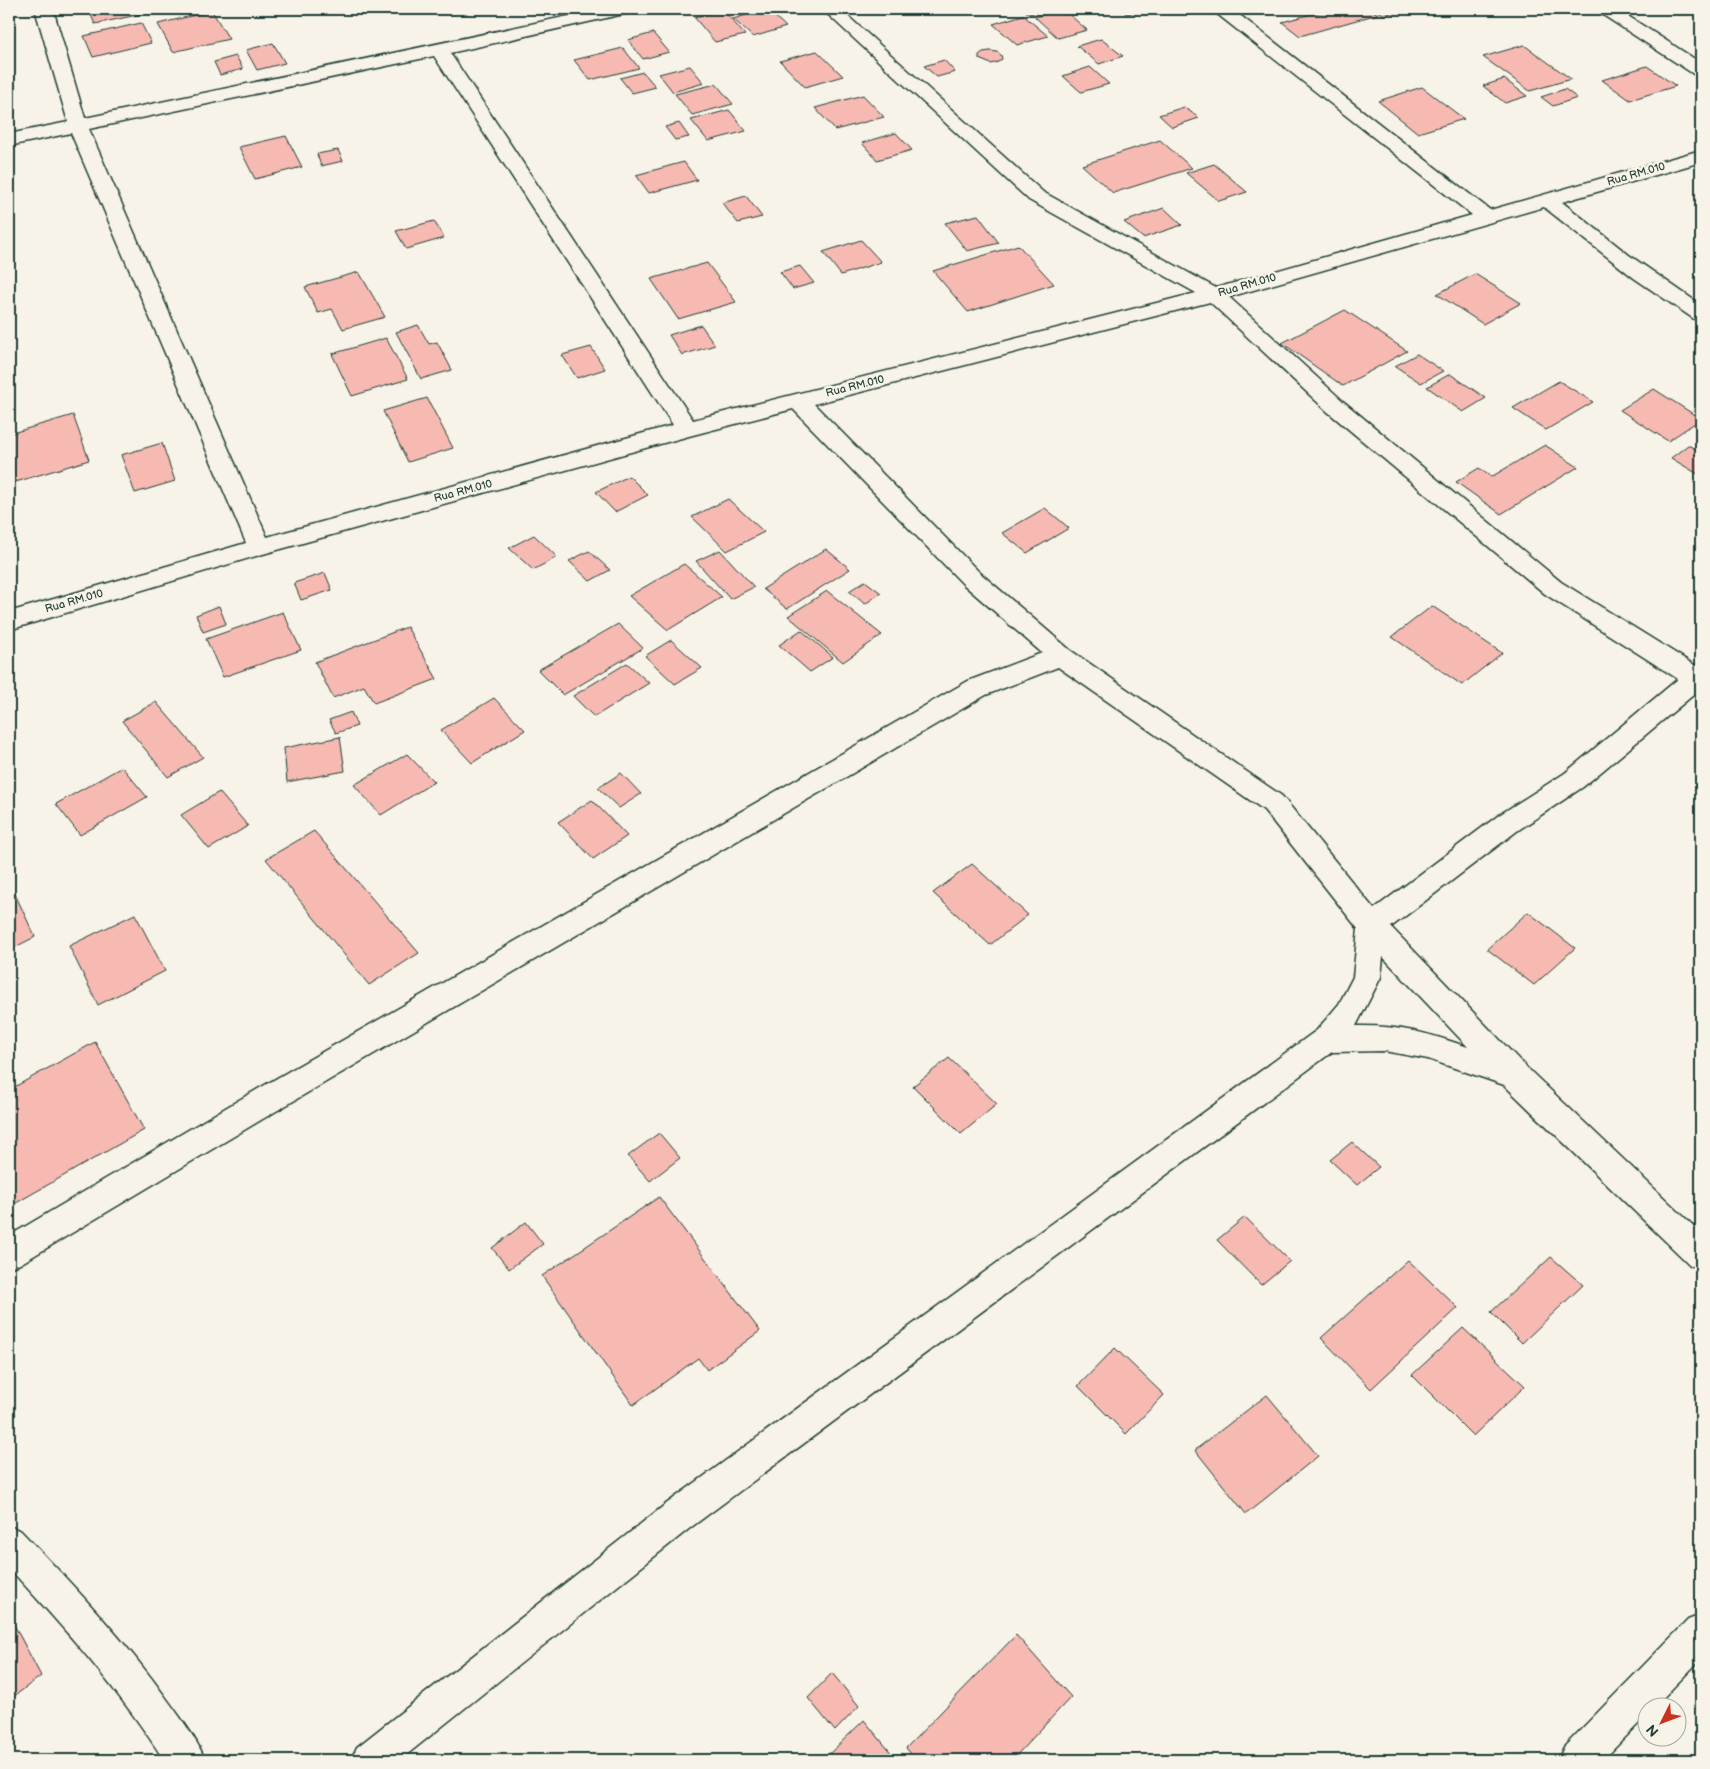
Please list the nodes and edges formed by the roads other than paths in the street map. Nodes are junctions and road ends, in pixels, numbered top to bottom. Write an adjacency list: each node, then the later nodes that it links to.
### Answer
1 (44, 9): 8 (street)
2 (624, 9): 6 (street)
3 (830, 9): 13 (street)
4 (1222, 9): 12 (street)
5 (1606, 9): 7 (street)
6 (439, 50): 8 (street); 16 (street)
7 (1701, 71)
8 (78, 126): 9 (street); 17 (street)
9 (9, 140)
10 (1701, 156): 11 (street, Rua RM.010)
11 (1548, 200): 12 (street, Rua RM.010); 14 (street)
12 (1487, 217): 13 (street, Rua RM.010)
13 (1214, 294): 15 (street, Rua RM.010); 20 (street)
14 (1701, 314)
15 (798, 401): 16 (street, Rua RM.010); 19 (street)
16 (687, 429): 17 (street, Rua RM.010)
17 (260, 547): 18 (street, Rua RM.010)
18 (9, 620)
19 (1061, 656): 21 (street); 24 (street)
20 (1699, 678): 21 (street)
21 (1372, 926): 22 (street); 23 (street)
22 (1327, 1039): 23 (street); 29 (street)
23 (1514, 1075): 25 (street)
24 (9, 1253)
25 (1701, 1254)
26 (9, 1542): 28 (street)
27 (1701, 1632): 30 (street)
28 (186, 1760)
29 (370, 1760)
30 (1577, 1760)

